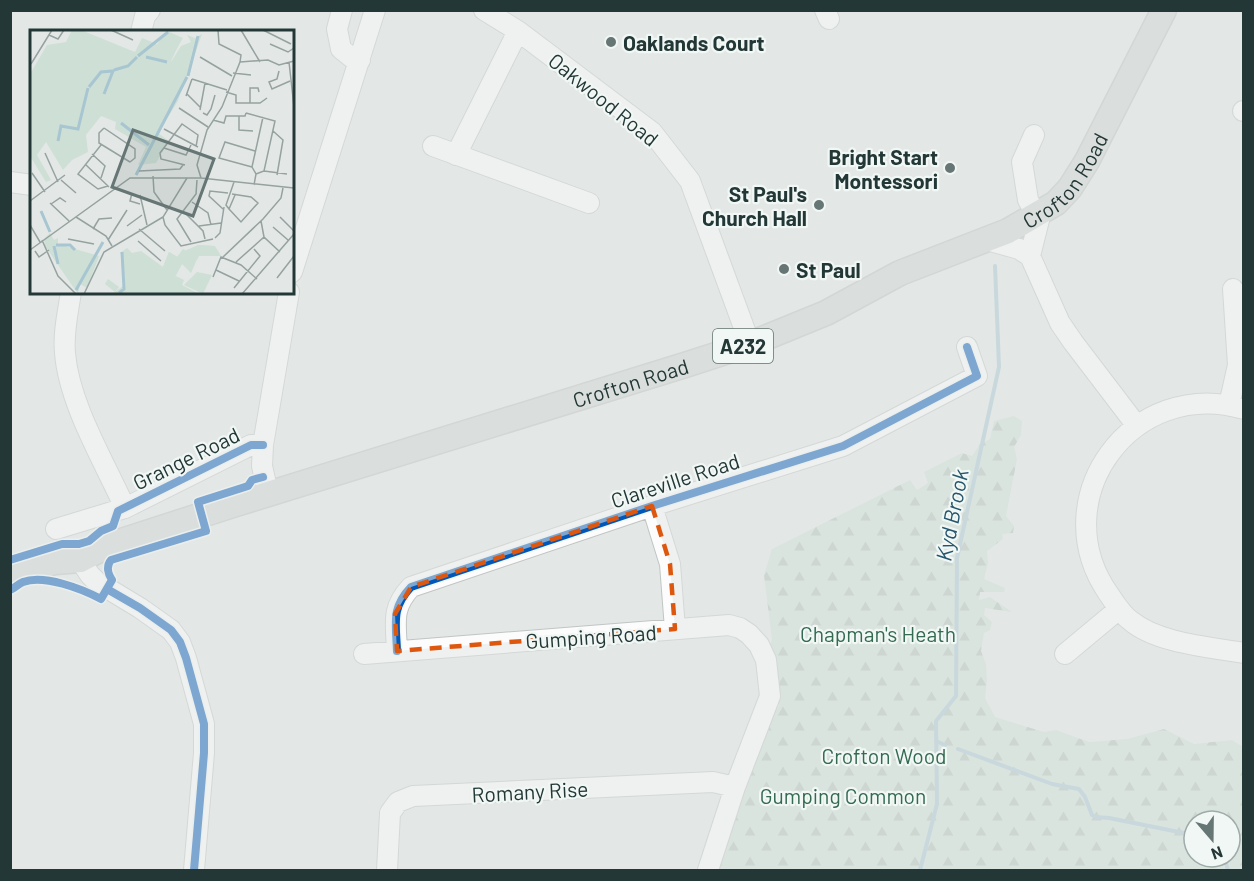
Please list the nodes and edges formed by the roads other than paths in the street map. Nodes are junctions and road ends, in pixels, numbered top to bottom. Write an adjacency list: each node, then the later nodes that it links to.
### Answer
1 (342, 10): 6 (street)
2 (375, 10): 6 (street)
3 (484, 10): 5 (street, Oakwood Road)
4 (1164, 10): 13 (main road, Crofton Road / A232)
5 (518, 31): 9 (street); 20 (street, Oakwood Road)
6 (360, 60): 16 (street)
7 (1034, 135): 13 (street)
8 (433, 146): 9 (street)
9 (456, 155): 12 (street)
10 (10, 182): 11 (street)
11 (30, 185)
12 (590, 203)
13 (1037, 215): 14 (main road, Crofton Road / A232); 15 (street)
14 (987, 240): 15 (street); 20 (main road, Crofton Road / A232)
15 (1030, 256): 23 (street)
16 (294, 266)
17 (1233, 290): 22 (street)
18 (71, 294): 27 (street, Grange Road)
19 (289, 294): 24 (street)
20 (750, 344): 25 (main road, Crofton Road / A232)
21 (967, 347): 26 (street, Clareville Road)
22 (1236, 407): 23 (street)
23 (1137, 426): 31 (street)
24 (263, 445): 25 (street); 27 (street, Grange Road)
25 (268, 493): 29 (main road, Crofton Road / A232)
26 (652, 506): 32 (street); 33 (street, Clareville Road)
27 (125, 508): 28 (street)
28 (56, 529)
29 (80, 560): 30 (main road, Crofton Road / A232); 38 (street)
30 (10, 572)
31 (1119, 609): 34 (street); 36 (street)
32 (675, 630): 33 (street, Gumping Road); 37 (street, Gumping Road)
33 (397, 651): 35 (street, Gumping Road)
34 (1244, 653)
35 (364, 654)
36 (1065, 654)
37 (735, 786): 39 (street, Romany Rise); 40 (street)
38 (194, 870)
39 (387, 870)
40 (708, 870)

